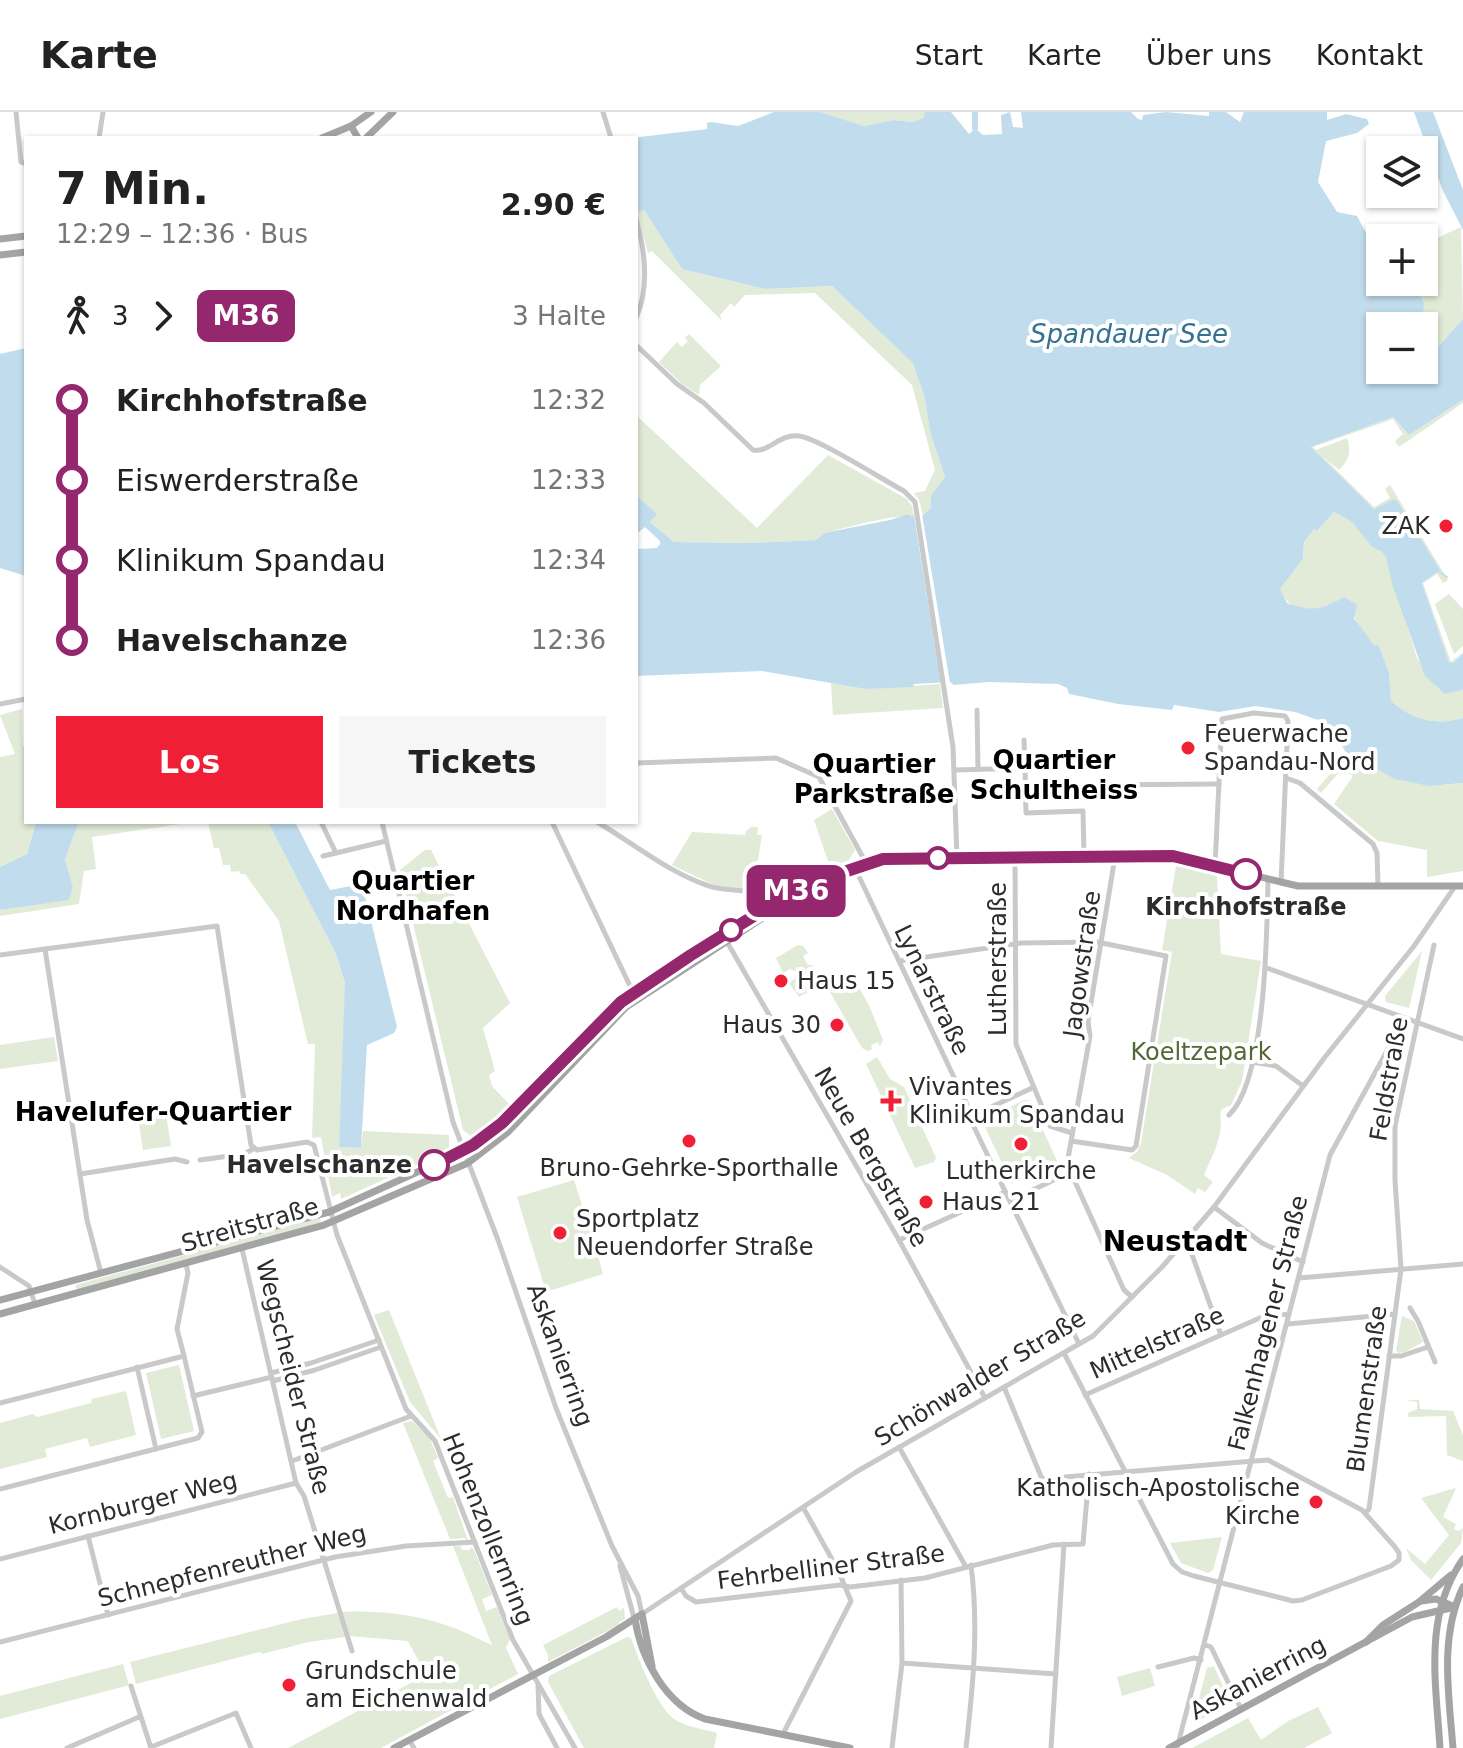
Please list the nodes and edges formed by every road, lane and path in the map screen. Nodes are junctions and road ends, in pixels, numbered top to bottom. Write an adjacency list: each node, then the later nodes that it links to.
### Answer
1 (16, 112): 12 (street)
2 (103, 112): 7 (street)
3 (371, 112): 6 (main road)
4 (393, 112): 10 (main road)
5 (603, 112): 11 (street)
6 (351, 126): 8 (main road); 9 (main road)
7 (99, 136)
8 (327, 136)
9 (357, 136)
10 (368, 136)
11 (610, 136)
12 (24, 164)
13 (638, 228): 18 (street)
14 (24, 236): 15 (main road)
15 (1, 239): 17 (main road)
16 (24, 252): 17 (main road)
17 (1, 255)
18 (638, 312)
19 (638, 347): 28 (street)
20 (24, 699): 21 (street)
21 (0, 704)
22 (977, 710): 27 (street)
23 (1024, 740): 26 (street)
24 (638, 763): 44 (street)
25 (1286, 767): 29 (street); 29 (street); 30 (street)
26 (1025, 768): 27 (street); 40 (street)
27 (978, 769): 28 (street)
28 (955, 770): 42 (street)
29 (1219, 770): 31 (street)
30 (1286, 778): 48 (street); 50 (street)
31 (1219, 784): 32 (street); 45 (street)
32 (1093, 785)
33 (322, 824): 38 (street)
34 (382, 824): 37 (street)
35 (553, 824): 60 (street)
36 (600, 824): 51 (street)
37 (386, 841): 38 (street); 73 (street)
38 (336, 853): 39 (street)
39 (323, 856)
40 (1084, 856): 41 (main road); 43 (main road)
41 (1115, 856): 45 (main road); 54 (street, Jagowstraße)
42 (957, 857): 43 (main road); 44 (main road)
43 (1015, 857): 53 (street, Lutherstraße)
44 (866, 863): 46 (main road)
45 (1215, 866): 47 (main road)
46 (855, 867): 51 (main road); 58 (street, Lynarstraße)
47 (1268, 880): 48 (main road); 59 (street)
48 (1281, 884): 50 (main road)
49 (1461, 884): 50 (main road); 61 (street, Schönwalder Straße)
50 (1378, 885)
51 (782, 903): 52 (main road)
52 (725, 938): 60 (main road); 84 (street, Neue Bergstraße)
53 (1015, 943): 54 (street); 58 (street); 67 (street, Lutherstraße)
54 (1102, 943): 70 (street, Jagowstraße); 71 (street)
55 (1434, 945): 63 (street, Feldstraße)
56 (45, 949): 57 (street); 72 (street); 78 (street)
57 (0, 955)
58 (899, 961): 69 (street, Lynarstraße)
59 (1267, 968): 61 (street); 65 (street)
60 (638, 994): 73 (main road, Streitstraße); 76 (main road, Streitstraße)
61 (1367, 1004): 62 (street); 66 (street, Schönwalder Straße)
62 (1405, 1018): 63 (street); 87 (street, Falkenhagener Straße)
63 (1417, 1022): 64 (street); 91 (street, Feldstraße)
64 (1463, 1039)
65 (1252, 1062): 66 (street); 68 (street)
66 (1303, 1086): 81 (street, Schönwalder Straße)
67 (1032, 1088): 69 (street); 70 (street, Lutherstraße)
68 (1229, 1115)
69 (972, 1116): 79 (street, Lynarstraße)
70 (1072, 1133): 71 (street, Jagowstraße)
71 (1071, 1141): 77 (street, Jagowstraße)
72 (253, 1149): 74 (street); 82 (street, Hohenzollernring)
73 (464, 1151): 76 (street); 82 (main road, Streitstraße)
74 (200, 1160)
75 (187, 1162): 78 (street)
76 (468, 1163): 83 (main road, Streitstraße); 148 (street, Askanierring)
77 (1071, 1172): 80 (street); 95 (street)
78 (80, 1174): 92 (street)
79 (1005, 1192): 80 (street, Lynarstraße); 84 (street)
80 (1011, 1200): 105 (street, Lynarstraße)
81 (1214, 1207): 85 (street, Schönwalder Straße); 87 (street)
82 (329, 1212): 83 (street, Hohenzollernring); 92 (main road, Streitstraße)
83 (333, 1222): 86 (main road, Streitstraße); 104 (street, Hohenzollernring)
84 (899, 1240): 117 (street, Neue Bergstraße)
85 (1183, 1243): 95 (street, Schönwalder Straße); 103 (street)
86 (242, 1249): 88 (main road, Streitstraße); 113 (street, Wegscheider Straße)
87 (1303, 1262): 93 (street, Falkenhagener Straße)
88 (186, 1264): 97 (main road, Streitstraße); 109 (street)
89 (1463, 1264): 91 (street)
90 (0, 1267): 94 (street)
91 (1401, 1269): 93 (street); 100 (street, Blumenstraße)
92 (101, 1273): 94 (main road, Streitstraße)
93 (1299, 1278): 101 (street, Falkenhagener Straße)
94 (31, 1292): 96 (main road, Streitstraße); 97 (street)
95 (1132, 1297): 105 (street, Schönwalder Straße)
96 (0, 1300)
97 (35, 1304): 99 (main road, Streitstraße)
98 (1410, 1308): 107 (street)
99 (0, 1314)
100 (1395, 1314): 102 (street); 110 (street, Blumenstraße)
101 (1289, 1315): 102 (street, Falkenhagener Straße); 103 (street, Mittelstraße)
102 (1288, 1324): 122 (street, Falkenhagener Straße)
103 (1221, 1335): 115 (street, Mittelstraße)
104 (379, 1340): 106 (street, Hohenzollernring); 113 (street)
105 (1079, 1344): 108 (street, Schönwalder Straße)
106 (381, 1347): 113 (street); 119 (street, Hohenzollernring)
107 (1428, 1347): 110 (street); 111 (street)
108 (1064, 1353): 114 (street, Schönwalder Straße); 115 (street)
109 (184, 1356): 112 (street); 116 (street)
110 (1389, 1356): 129 (street, Blumenstraße)
111 (1435, 1362)
112 (137, 1367): 118 (street); 121 (street)
113 (272, 1377): 116 (street); 123 (street, Wegscheider Straße)
114 (1004, 1387): 117 (street, Schönwalder Straße); 125 (street)
115 (1085, 1395): 124 (street)
116 (193, 1396): 121 (street)
117 (985, 1398): 120 (street, Schönwalder Straße)
118 (0, 1403)
119 (411, 1416): 123 (street); 131 (street, Hohenzollernring)
120 (899, 1447): 128 (street, Schönwalder Straße); 136 (street)
121 (156, 1449): 127 (street)
122 (1251, 1460): 124 (street); 129 (street); 139 (street, Falkenhagener Straße)
123 (292, 1461): 126 (street, Wegscheider Straße)
124 (1126, 1471): 125 (street); 139 (street)
125 (1089, 1474): 132 (street, Fehrbelliner Straße)
126 (296, 1483): 130 (street, Kornburger Weg); 135 (street, Wegscheider Straße)
127 (0, 1489)
128 (804, 1509): 140 (street); 142 (street, Schönwalder Straße)
129 (1365, 1513): 139 (street)
130 (88, 1536): 133 (street, Kornburger Weg); 147 (street)
131 (475, 1542): 135 (street, Schnepfenreuther Weg); 159 (street, Hohenzollernring)
132 (1064, 1544): 136 (street, Fehrbelliner Straße); 160 (street)
133 (0, 1559)
134 (1463, 1559): 137 (main road)
135 (324, 1560): 147 (street, Schnepfenreuther Weg); 154 (street, Wegscheider Straße)
136 (968, 1566): 138 (street, Fehrbelliner Straße); 158 (street)
137 (1453, 1574): 143 (main road); 144 (main road, Askanierring)
138 (901, 1580): 140 (street, Fehrbelliner Straße); 156 (street)
139 (1220, 1582): 153 (street, Falkenhagener Straße)
140 (844, 1586): 142 (street, Fehrbelliner Straße); 165 (street)
141 (1463, 1587): 145 (main road)
142 (681, 1588): 148 (street, Schönwalder Straße)
143 (1441, 1600): 144 (main road, Askanierring); 145 (main road); 146 (main road)
144 (1419, 1602): 152 (main road, Askanierring)
145 (1455, 1607): 146 (main road, Askanierring); 150 (main road)
146 (1438, 1611): 149 (main road); 152 (main road, Askanierring)
147 (108, 1615): 151 (street, Schnepfenreuther Weg)
148 (638, 1617): 159 (main road); 165 (main road, Askanierring)
149 (1435, 1629): 150 (main road); 180 (main road)
150 (1449, 1631): 181 (main road)
151 (0, 1642)
152 (1365, 1643): 163 (main road, Askanierring)
153 (1205, 1645): 155 (street, Falkenhagener Straße); 163 (street)
154 (352, 1651)
155 (1201, 1660): 157 (street); 167 (street, Falkenhagener Straße)
156 (902, 1663): 158 (street); 176 (street)
157 (1158, 1667)
158 (975, 1668): 160 (street); 177 (street)
159 (532, 1674): 161 (street, Hohenzollernring); 166 (main road)
160 (1056, 1674): 178 (street)
161 (539, 1685): 173 (street, Hohenzollernring); 174 (street, Hohenzollernring)
162 (131, 1686): 164 (street)
163 (1242, 1709): 167 (main road, Askanierring)
164 (139, 1717): 168 (street); 169 (street)
165 (783, 1735): 175 (main road, Askanierring)
166 (409, 1740): 171 (main road); 172 (street)
167 (1178, 1746): 179 (main road, Askanierring)
168 (67, 1748)
169 (151, 1748): 170 (street)
170 (251, 1748)
171 (394, 1748)
172 (414, 1748)
173 (557, 1748)
174 (575, 1748)
175 (850, 1748)
176 (892, 1748)
177 (966, 1748)
178 (1051, 1748)
179 (1169, 1748)
180 (1440, 1748)
181 (1453, 1748)

